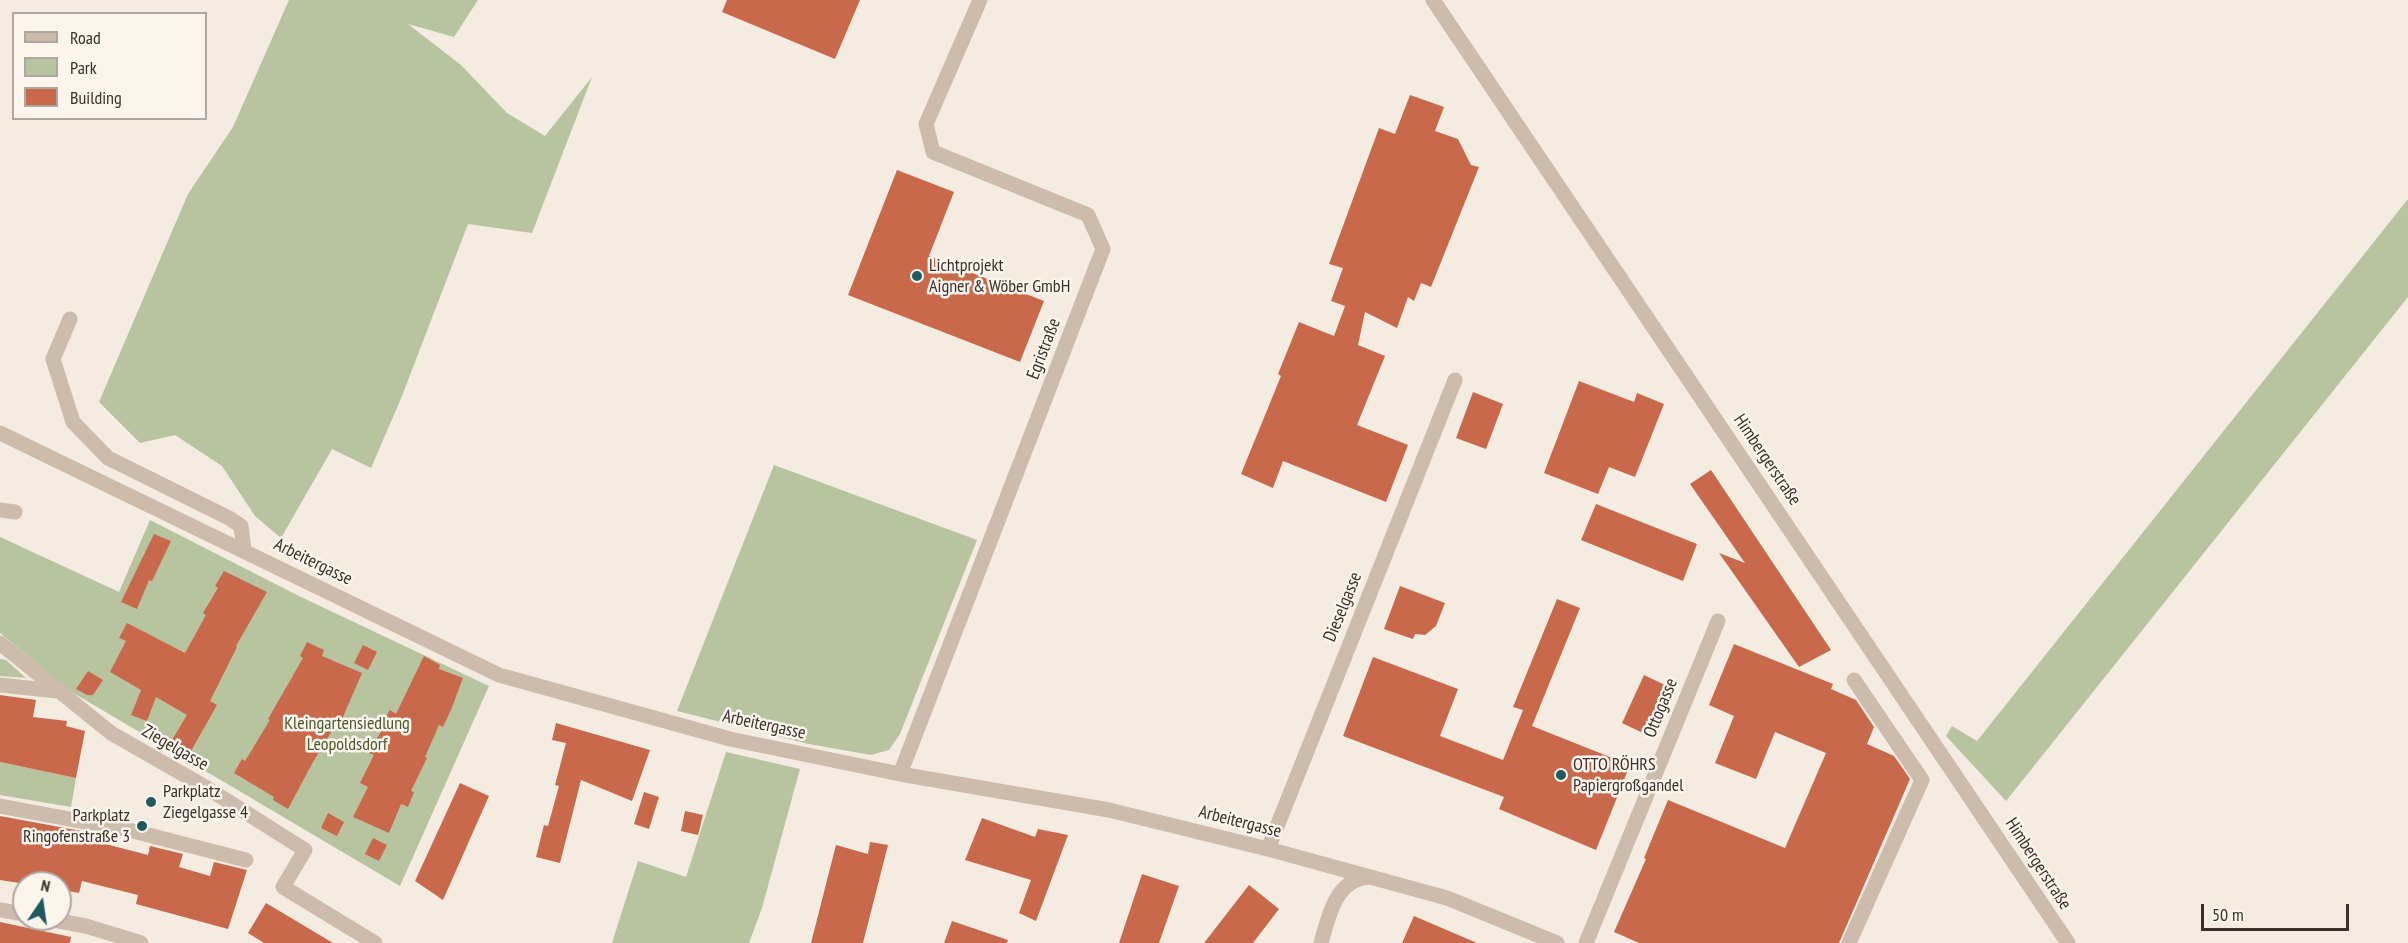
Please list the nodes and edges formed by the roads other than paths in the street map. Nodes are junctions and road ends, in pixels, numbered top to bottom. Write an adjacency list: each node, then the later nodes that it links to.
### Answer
1 (980, 0): 12 (street, Egristraße)
2 (1433, 0): 24 (street, Himbergerstraße)
3 (70, 319): 6 (street)
4 (1455, 380): 14 (street, Dieselgasse)
5 (0, 433): 6 (street, Arbeitergasse)
6 (244, 550): 12 (street, Arbeitergasse)
7 (1718, 621): 22 (street, Ottogasse)
8 (0, 643): 11 (street, Ziegelgasse)
9 (1854, 680): 23 (street)
10 (0, 686): 11 (street)
11 (57, 690): 19 (street, Ziegelgasse)
12 (900, 774): 14 (street, Arbeitergasse)
13 (0, 806): 15 (street)
14 (1268, 849): 16 (street, Arbeitergasse)
15 (246, 860)
16 (1374, 877): 20 (street); 21 (street, Arbeitergasse)
17 (72, 923): 18 (street)
18 (141, 943)
19 (375, 943)
20 (1321, 943)
21 (1557, 943)
22 (1586, 943)
23 (1849, 943)
24 (2068, 943)

